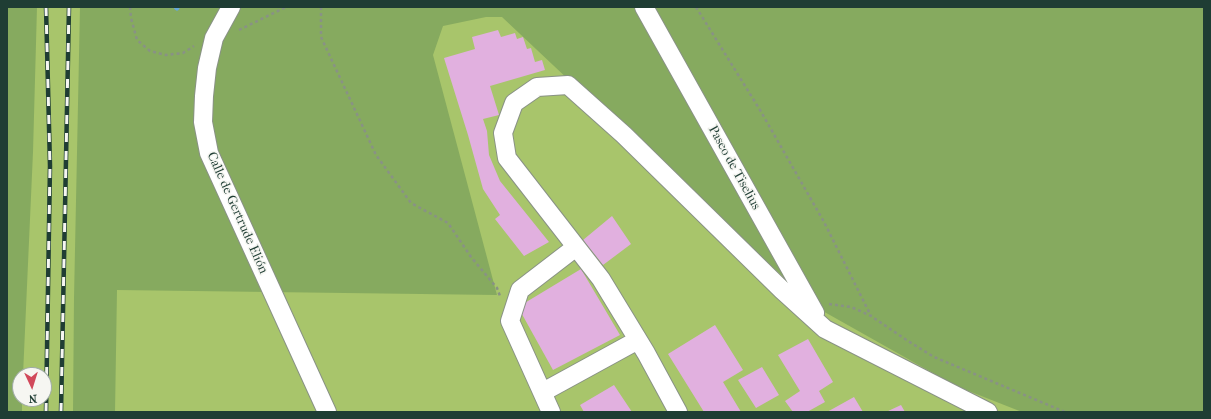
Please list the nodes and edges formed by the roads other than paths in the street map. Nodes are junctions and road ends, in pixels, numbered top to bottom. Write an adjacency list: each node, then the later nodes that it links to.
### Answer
1 (231, 7): 7 (street, Calle de Gertrude Elión)
2 (644, 7): 4 (street, Paseo de Tiselius)
3 (576, 247): 4 (street); 5 (street); 6 (street)
4 (825, 329): 10 (street)
5 (638, 340): 6 (street); 9 (street)
6 (542, 392): 8 (street)
7 (327, 412)
8 (551, 412)
9 (678, 412)
10 (988, 412)

